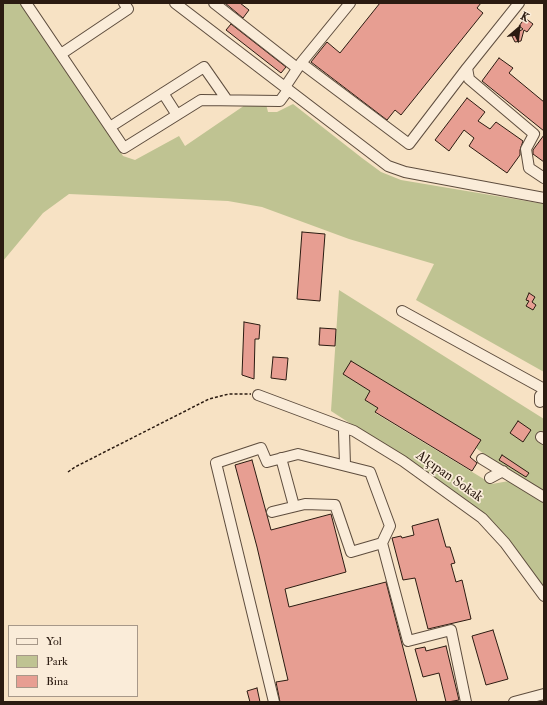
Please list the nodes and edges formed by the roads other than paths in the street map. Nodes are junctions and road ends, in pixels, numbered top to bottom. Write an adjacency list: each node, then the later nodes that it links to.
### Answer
1 (26, 3): 7 (street)
2 (124, 3): 7 (street)
3 (175, 3): 10 (street)
4 (214, 3): 8 (street)
5 (350, 3): 8 (street)
6 (519, 3): 9 (street)
7 (61, 54): 14 (street)
8 (299, 66): 9 (street); 10 (street)
9 (467, 68): 15 (street)
10 (286, 89): 12 (street); 16 (street)
11 (163, 93): 12 (street); 13 (street); 14 (street)
12 (227, 100): 13 (street)
13 (177, 115): 14 (street)
14 (110, 127)
15 (544, 178)
16 (544, 198)
17 (402, 310): 18 (street)
18 (544, 390): 20 (street)
19 (258, 396): 21 (street, Alçıpan Sokak)
20 (540, 402)
21 (346, 428): 24 (street); 31 (street, Alçıpan Sokak)
22 (281, 458): 24 (street); 28 (street); 33 (street)
23 (482, 458): 25 (street)
24 (345, 466): 30 (street)
25 (503, 471): 26 (street); 27 (street)
26 (490, 478)
27 (544, 498)
28 (294, 506): 29 (street); 30 (street)
29 (272, 512)
30 (382, 543): 34 (street)
31 (544, 596)
32 (544, 694): 35 (street)
33 (274, 702)
34 (466, 702)
35 (514, 702)

